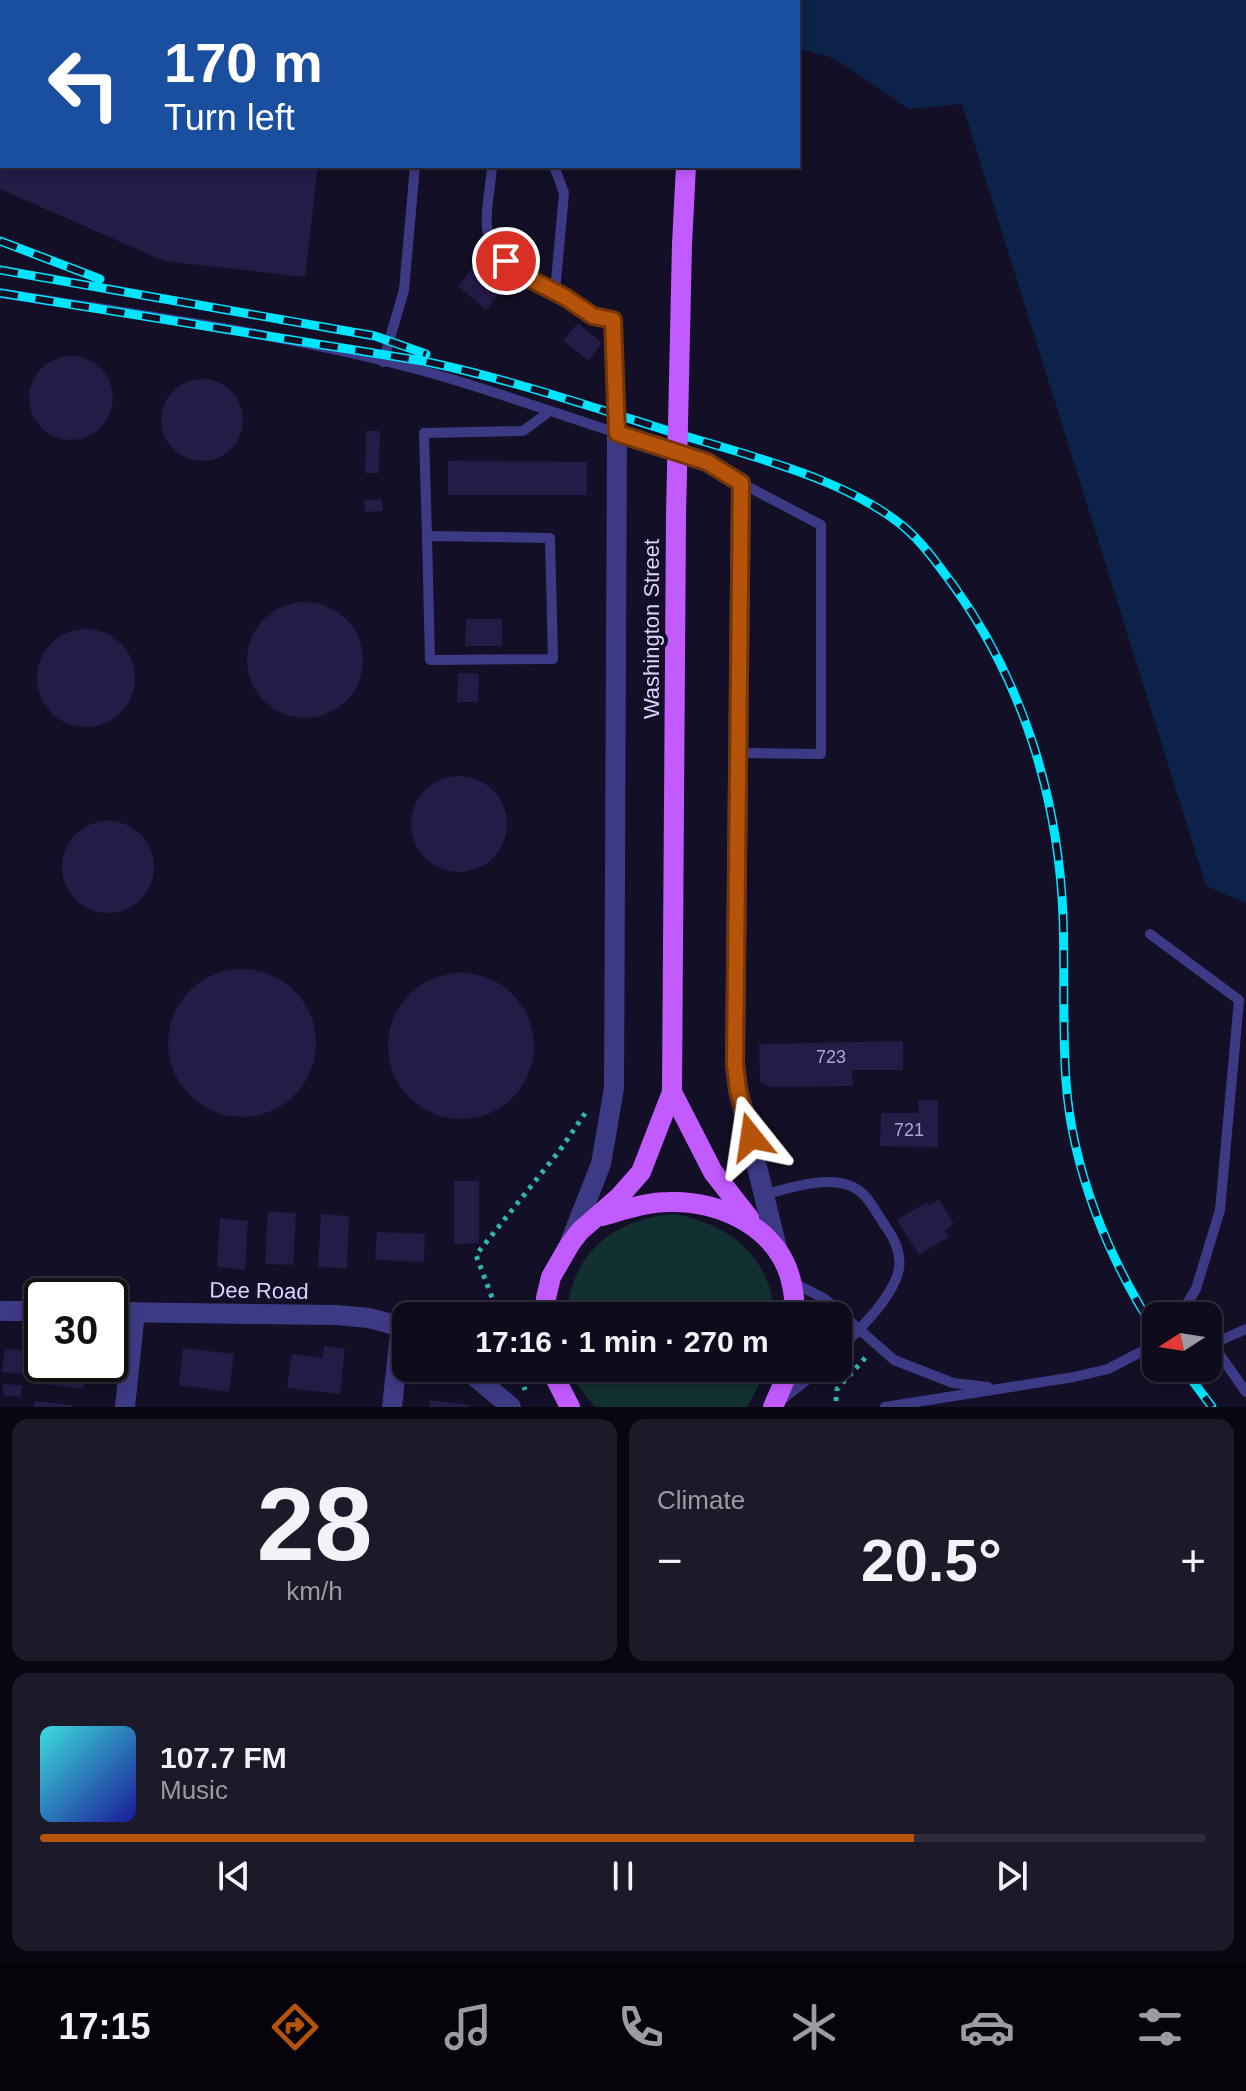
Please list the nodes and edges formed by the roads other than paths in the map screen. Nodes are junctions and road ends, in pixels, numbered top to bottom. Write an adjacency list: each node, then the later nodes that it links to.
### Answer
1 (415, 168): 7 (lane)
2 (492, 168): 5 (lane)
3 (555, 168): 5 (lane)
4 (686, 168): 14 (main road, Washington Street, bridge)
5 (555, 292): 9 (lane)
6 (0, 293): 7 (lane)
7 (383, 362): 8 (lane)
8 (550, 411): 9 (lane); 11 (lane)
9 (617, 433): 10 (street); 18 (street)
10 (741, 483): 12 (street); 12 (lane)
11 (427, 536): 11 (lane)
12 (740, 753): 15 (street)
13 (1150, 934): 23 (lane)
14 (672, 1092): 16 (main road, Washington Street); 17 (main road, Washington Street)
15 (764, 1195): 19 (street); 29 (lane)
16 (594, 1218): 17 (main road); 18 (main road, Washington Street)
17 (760, 1230): 19 (main road, Washington Street)
18 (570, 1244): 21 (main road, Washington Street)
19 (778, 1252): 20 (main road, Washington Street)
20 (792, 1282): 22 (main road, Washington Street); 29 (lane)
21 (546, 1302)
22 (794, 1302)
23 (1188, 1302)
24 (0, 1311): 25 (street)
25 (24, 1311)
26 (128, 1312): 27 (street, Dee Road)
27 (135, 1312): 28 (street, Dee Road); 43 (street)
28 (392, 1324)
29 (858, 1329): 31 (lane); 40 (lane)
30 (1246, 1329): 32 (lane)
31 (852, 1336)
32 (1222, 1337)
33 (1142, 1351): 40 (lane)
34 (1222, 1358): 41 (lane)
35 (396, 1382): 44 (street)
36 (482, 1382): 45 (street)
37 (557, 1382): 46 (main road)
38 (784, 1382): 42 (main road)
39 (804, 1382): 42 (lane)
40 (1002, 1389): 47 (lane)
41 (1246, 1392)
42 (774, 1406)
43 (125, 1407)
44 (392, 1407)
45 (511, 1407)
46 (570, 1407)
47 (885, 1407)

